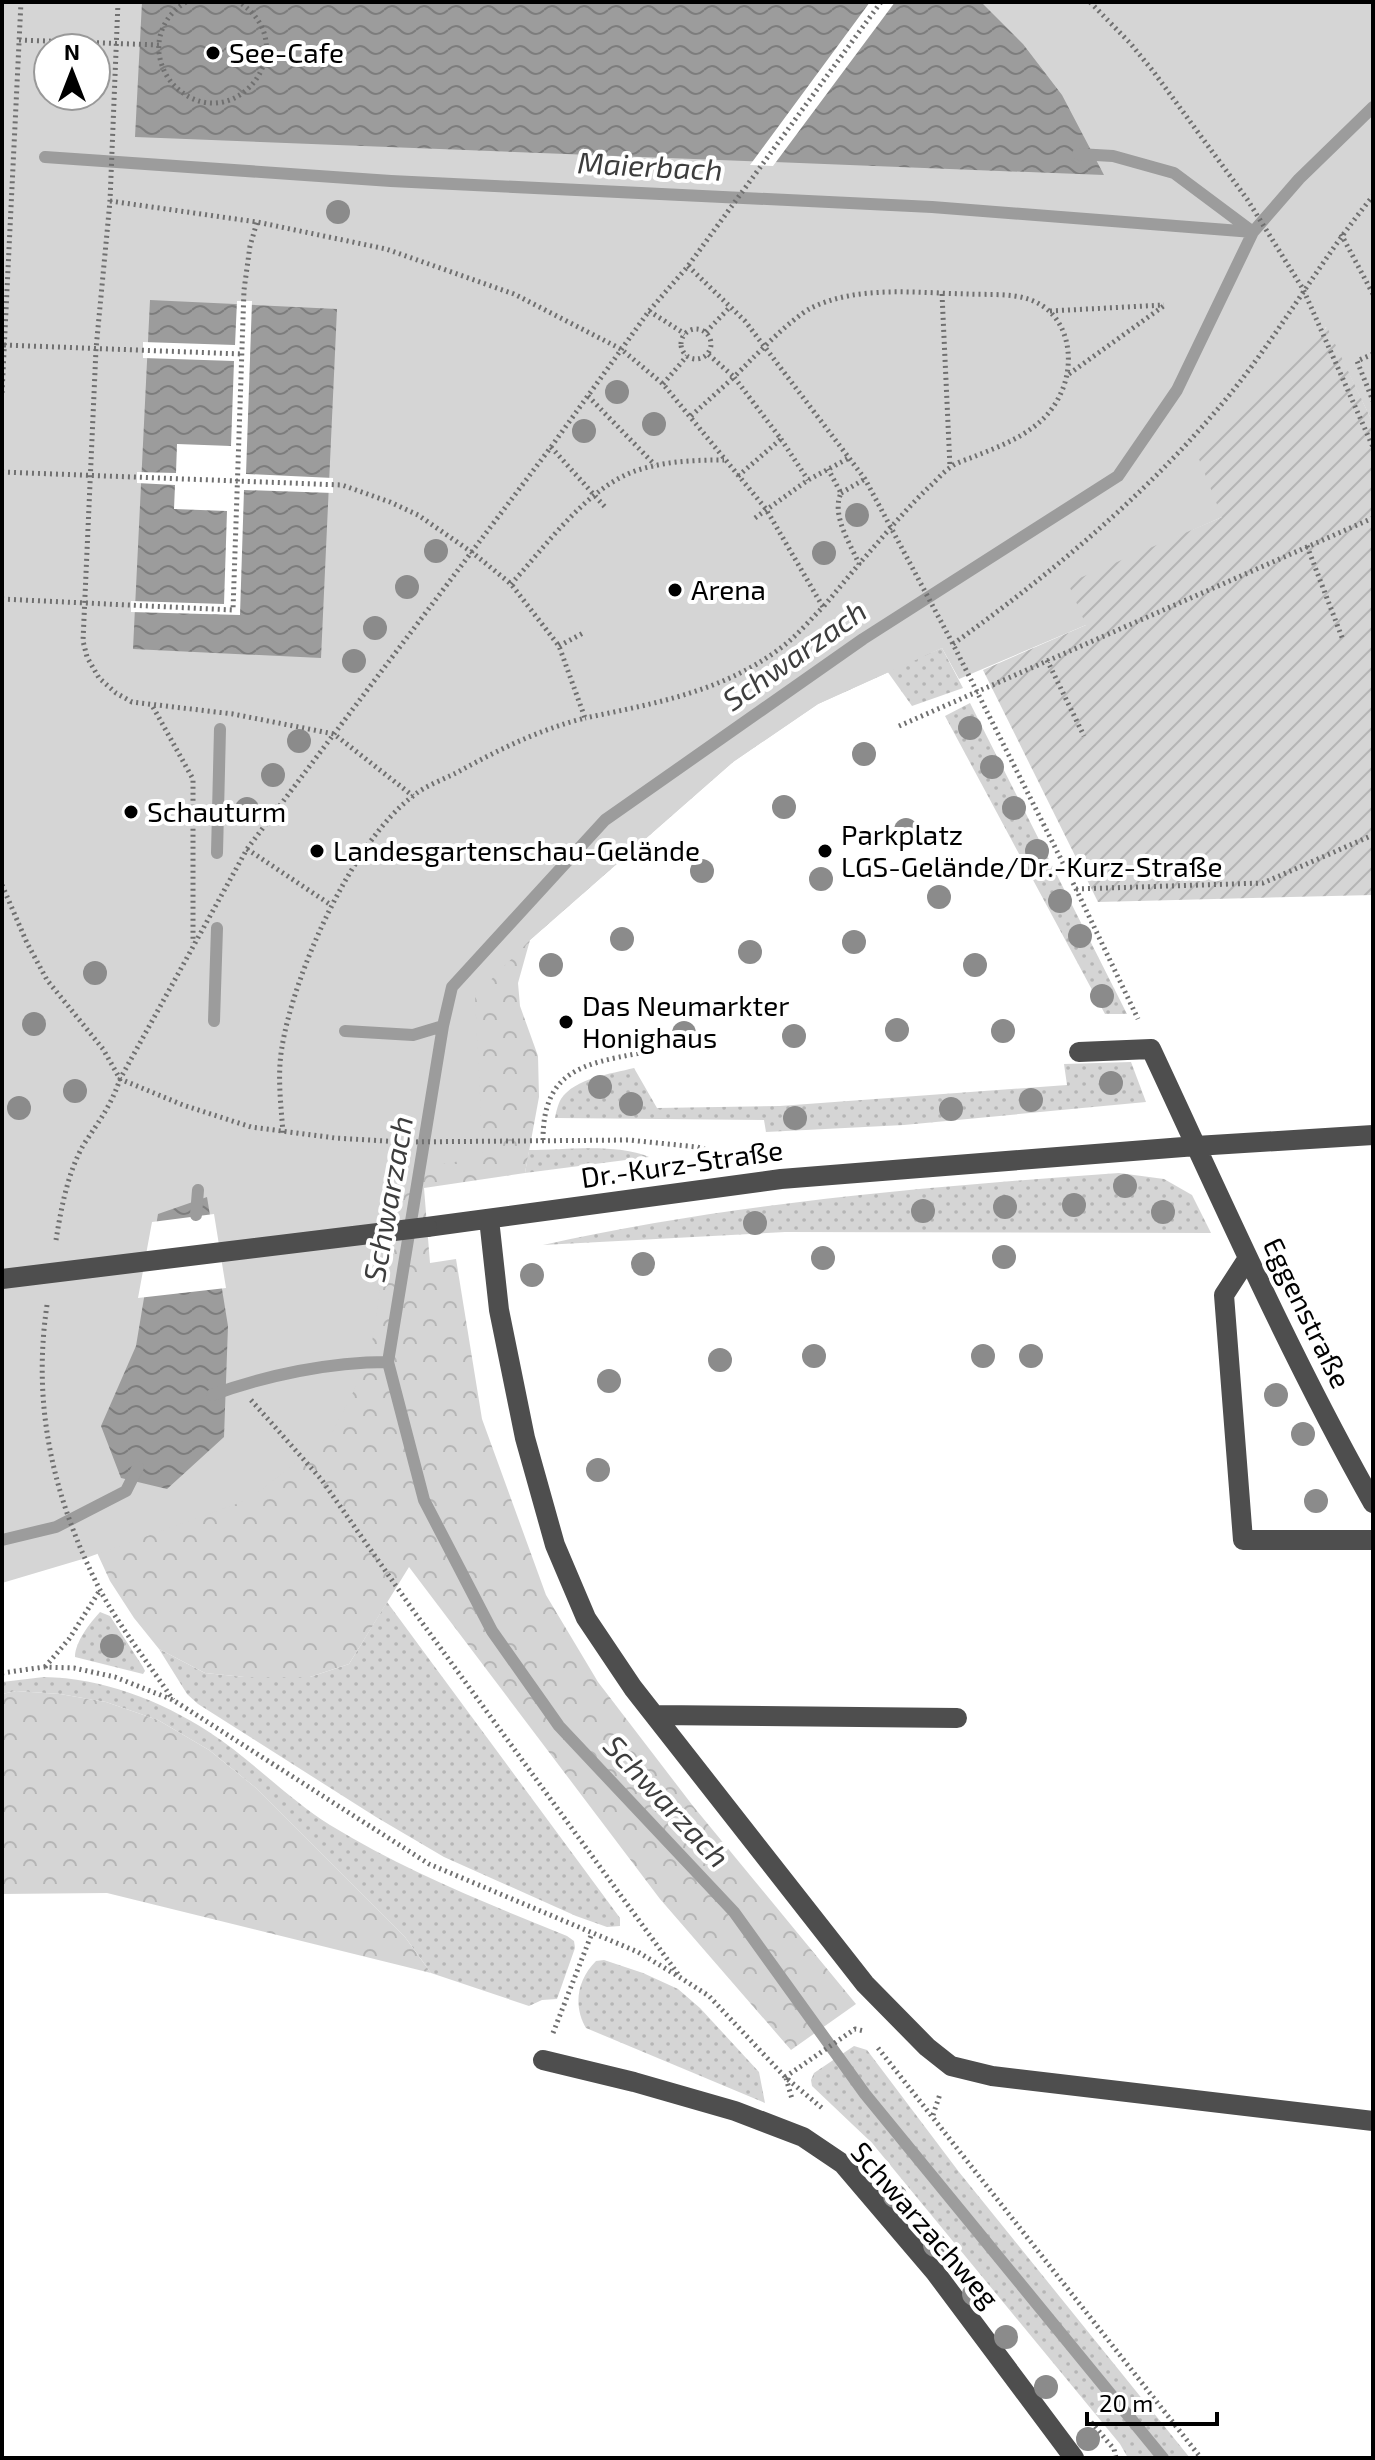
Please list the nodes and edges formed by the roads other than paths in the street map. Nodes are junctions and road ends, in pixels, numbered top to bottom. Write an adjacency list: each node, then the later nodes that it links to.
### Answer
1 (1079, 1052): 3 (street, Eggenstraße)
2 (1373, 1135): 3 (street, Dr.-Kurz-Straße)
3 (1196, 1146): 4 (street, Dr.-Kurz-Straße); 5 (street, Eggenstraße)
4 (489, 1219): 6 (street, Dr.-Kurz-Straße, bridge); 9 (street)
5 (1248, 1258): 7 (street, Eggenstraße); 8 (street)
6 (2, 1279)
7 (1373, 1503)
8 (1373, 1540)
9 (654, 1715): 10 (street); 12 (street)
10 (957, 1718)
11 (543, 2060): 13 (street, Schwarzachweg)
12 (1373, 2121)
13 (1074, 2458)

